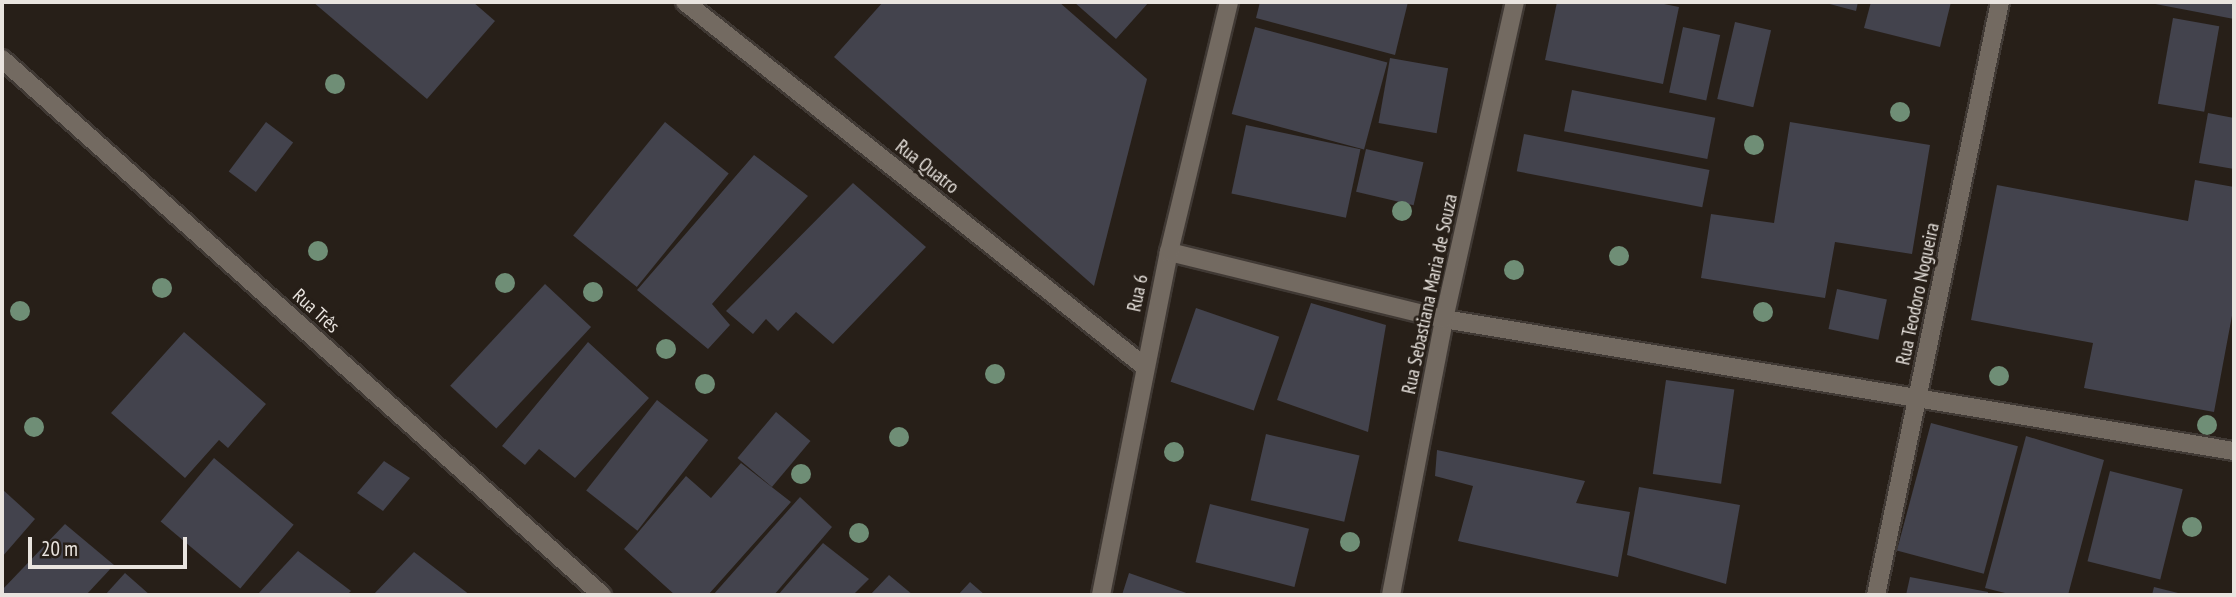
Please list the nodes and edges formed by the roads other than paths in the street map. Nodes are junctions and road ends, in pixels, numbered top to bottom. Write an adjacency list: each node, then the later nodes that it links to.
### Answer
1 (685, 2): 8 (street, Rua Quatro)
2 (1229, 2): 6 (street, Rua 6)
3 (1515, 2): 7 (street, Rua Sebastiana Maria de Souza)
4 (2000, 2): 9 (street, Rua Teodoro Nogueira)
5 (2, 59): 11 (street, Rua Três)
6 (1168, 251): 7 (street); 8 (street, Rua 6)
7 (1444, 319): 9 (street); 13 (street, Rua Sebastiana Maria de Souza)
8 (1144, 366): 12 (street, Rua 6)
9 (1918, 397): 10 (street); 14 (street, Rua Teodoro Nogueira)
10 (2234, 451)
11 (602, 595)
12 (1101, 595)
13 (1391, 595)
14 (1875, 595)

